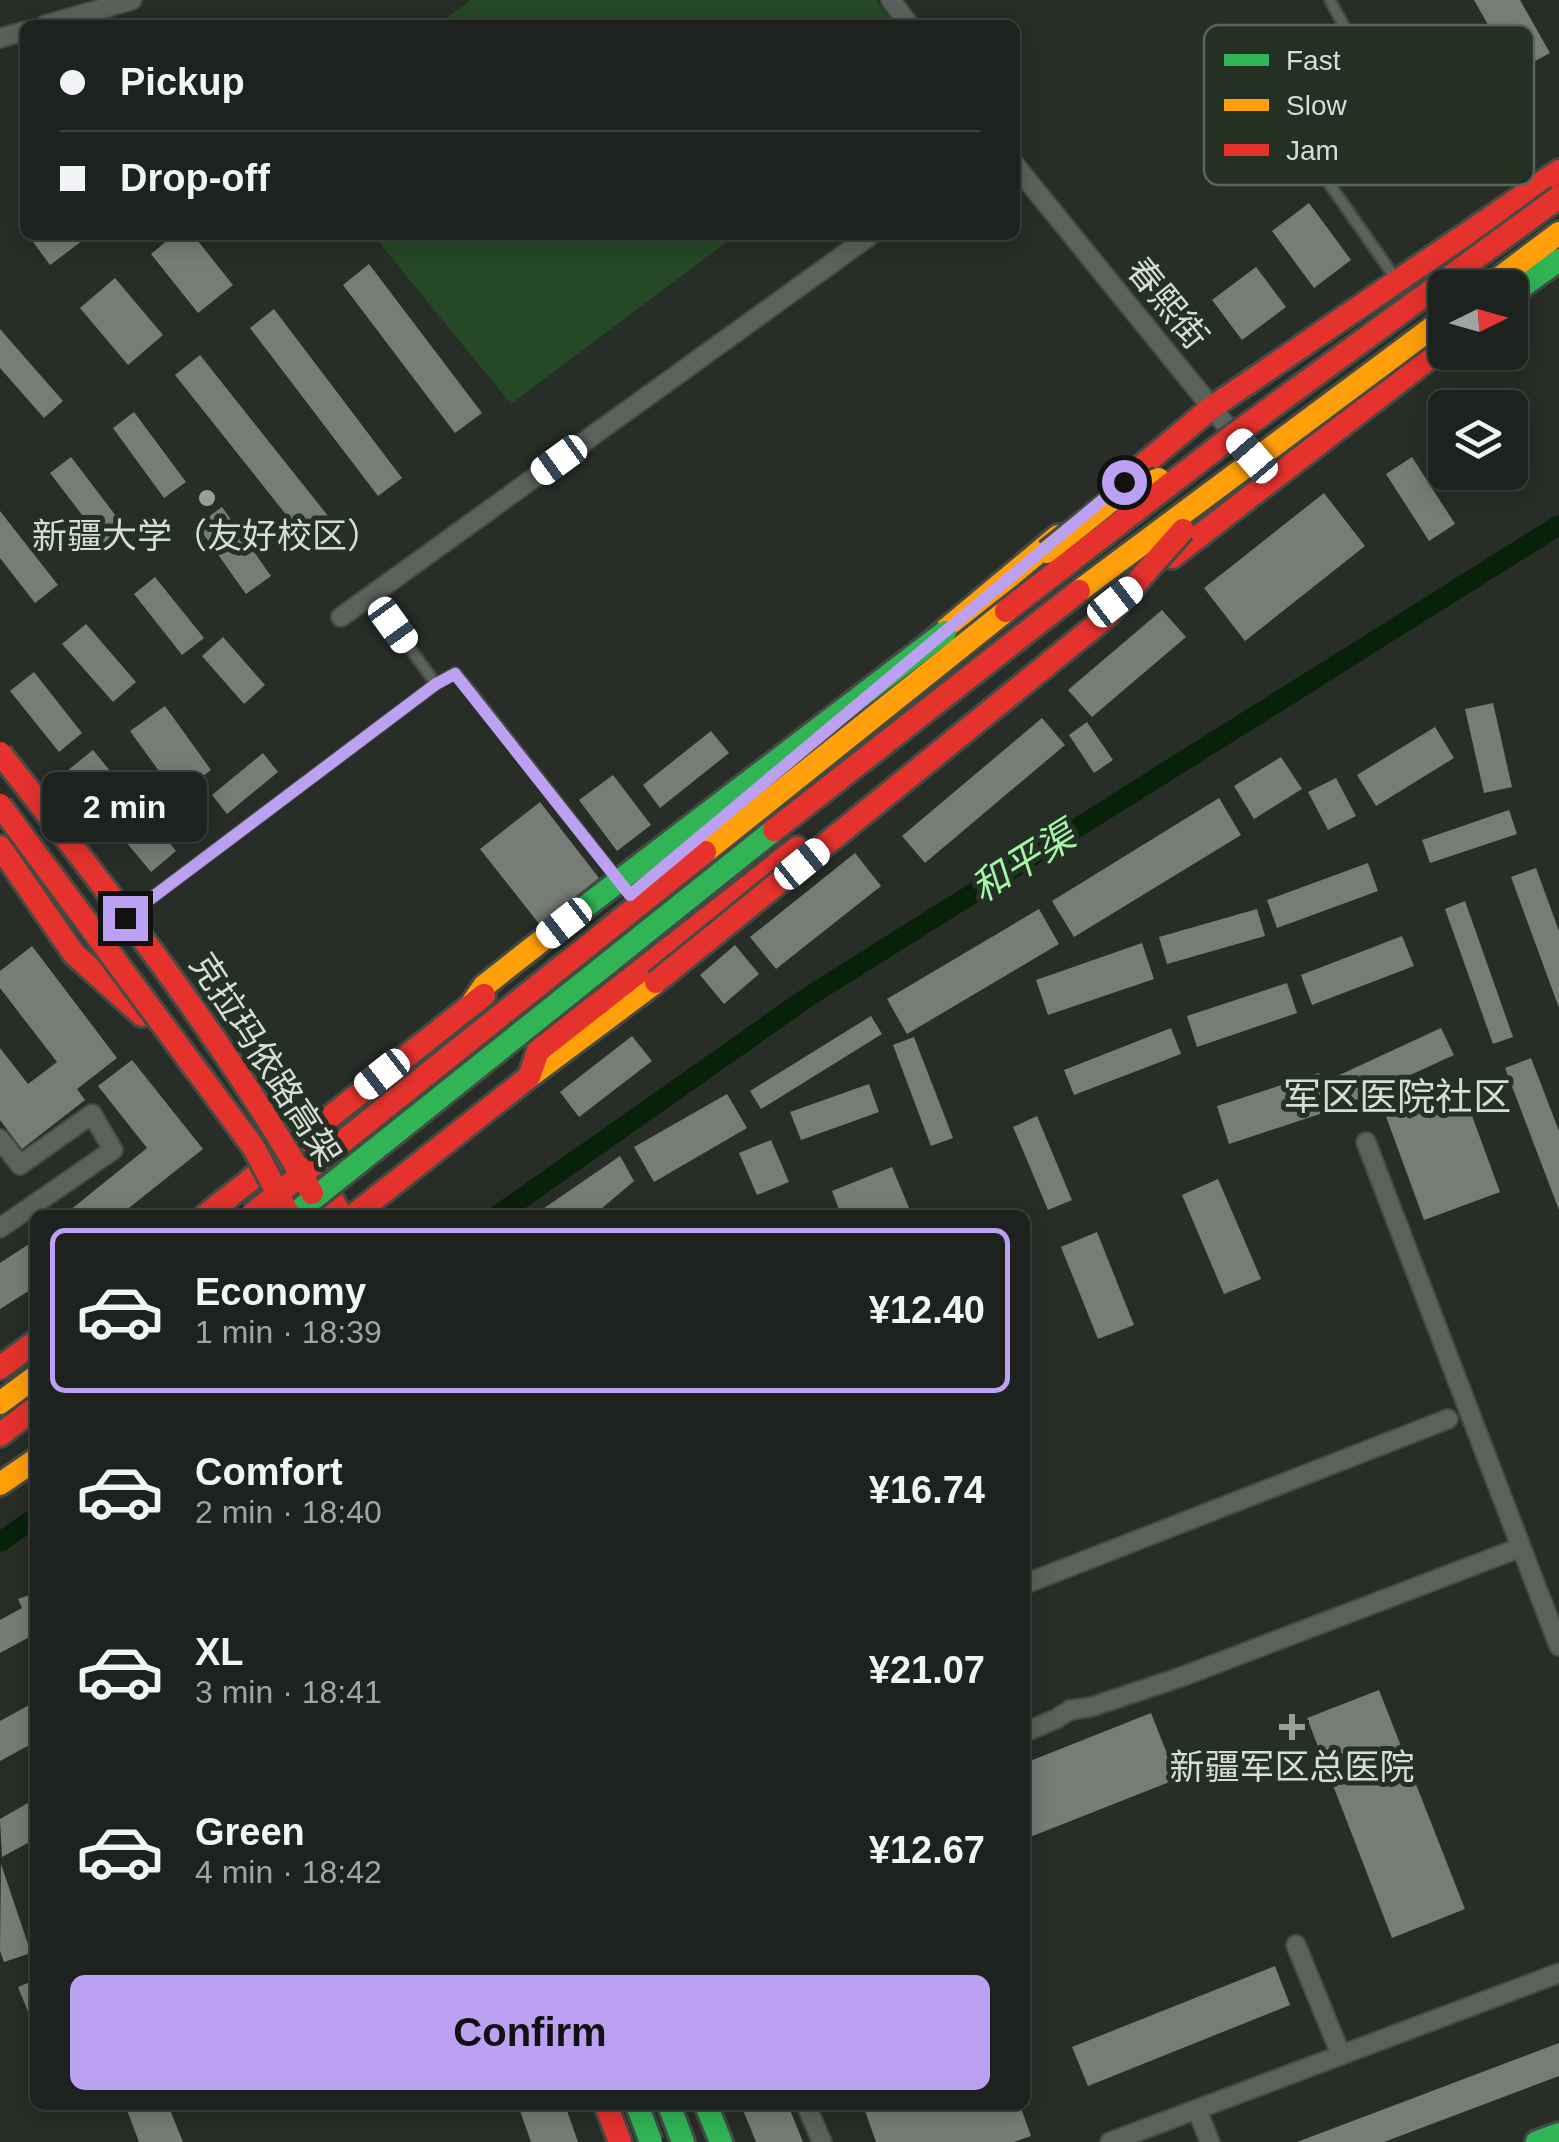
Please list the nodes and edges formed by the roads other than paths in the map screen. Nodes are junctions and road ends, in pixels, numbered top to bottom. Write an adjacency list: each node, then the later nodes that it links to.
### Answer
1 (132, 0): 4 (street)
2 (891, 0): 5 (street)
3 (1330, 0): 6 (lane)
4 (62, 20)
5 (906, 20)
6 (1344, 25)
7 (1559, 171): 15 (main road)
8 (1020, 172): 19 (street, 春熙街)
9 (1330, 185): 15 (lane)
10 (1559, 198): 20 (main road, bridge)
11 (1559, 233): 14 (main road)
12 (865, 240): 23 (street)
13 (1559, 260): 16 (main road)
14 (1510, 270)
15 (1398, 282): 19 (main road)
16 (1528, 283)
17 (1428, 331): 21 (main road, bridge)
18 (1428, 359): 22 (main road)
19 (1211, 408): 22 (street, 春熙街); 30 (main road)
20 (1196, 464): 32 (main road, bridge); 40 (main road, bridge)
21 (1228, 480): 34 (main road, bridge); 43 (main road, bridge)
22 (1272, 480): 34 (main road)
23 (371, 595): 24 (street); 25 (lane)
24 (341, 616)
25 (436, 684): 30 (lane); 31 (lane)
26 (0, 754): 31 (main road); 44 (main road, 克拉玛依路高架, bridge)
27 (0, 804): 42 (main road, 克拉玛依路高架, bridge)
28 (0, 821): 33 (main road)
29 (0, 847): 33 (main road)
30 (630, 895): 32 (main road)
31 (125, 918): 36 (main road)
32 (471, 1004): 36 (main road)
33 (142, 1015): 38 (main road)
34 (529, 1077): 46 (main road)
35 (0, 1139): 47 (street)
36 (298, 1141): 38 (main road); 45 (main road)
37 (1366, 1142): 57 (street)
38 (256, 1174): 39 (main road); 41 (main road)
39 (212, 1210)
40 (256, 1210)
41 (274, 1210)
42 (288, 1210)
43 (297, 1210)
44 (319, 1210)
45 (337, 1210)
46 (360, 1210)
47 (0, 1228)
48 (30, 1346): 49 (main road)
49 (0, 1368)
50 (30, 1380): 51 (main road)
51 (0, 1403)
52 (30, 1412): 54 (main road)
53 (1448, 1419): 58 (street)
54 (0, 1434)
55 (30, 1463): 56 (main road)
56 (0, 1484)
57 (1519, 1548): 59 (street); 60 (street)
58 (1030, 1582)
59 (1559, 1646)
60 (1030, 1730)
61 (1296, 1945): 63 (street)
62 (1559, 1973): 63 (street)
63 (1341, 2055): 70 (street)
64 (608, 2110): 72 (main road)
65 (639, 2110): 73 (main road, bridge)
66 (672, 2110): 74 (main road)
67 (681, 2110): 75 (main road)
68 (708, 2110): 76 (main road)
69 (808, 2110): 77 (street)
70 (1197, 2110): 78 (street); 79 (street)
71 (1559, 2134): 80 (main road)
72 (620, 2142)
73 (650, 2142)
74 (683, 2142)
75 (692, 2142)
76 (720, 2142)
77 (822, 2142)
78 (1110, 2142)
79 (1210, 2142)
80 (1538, 2142)

